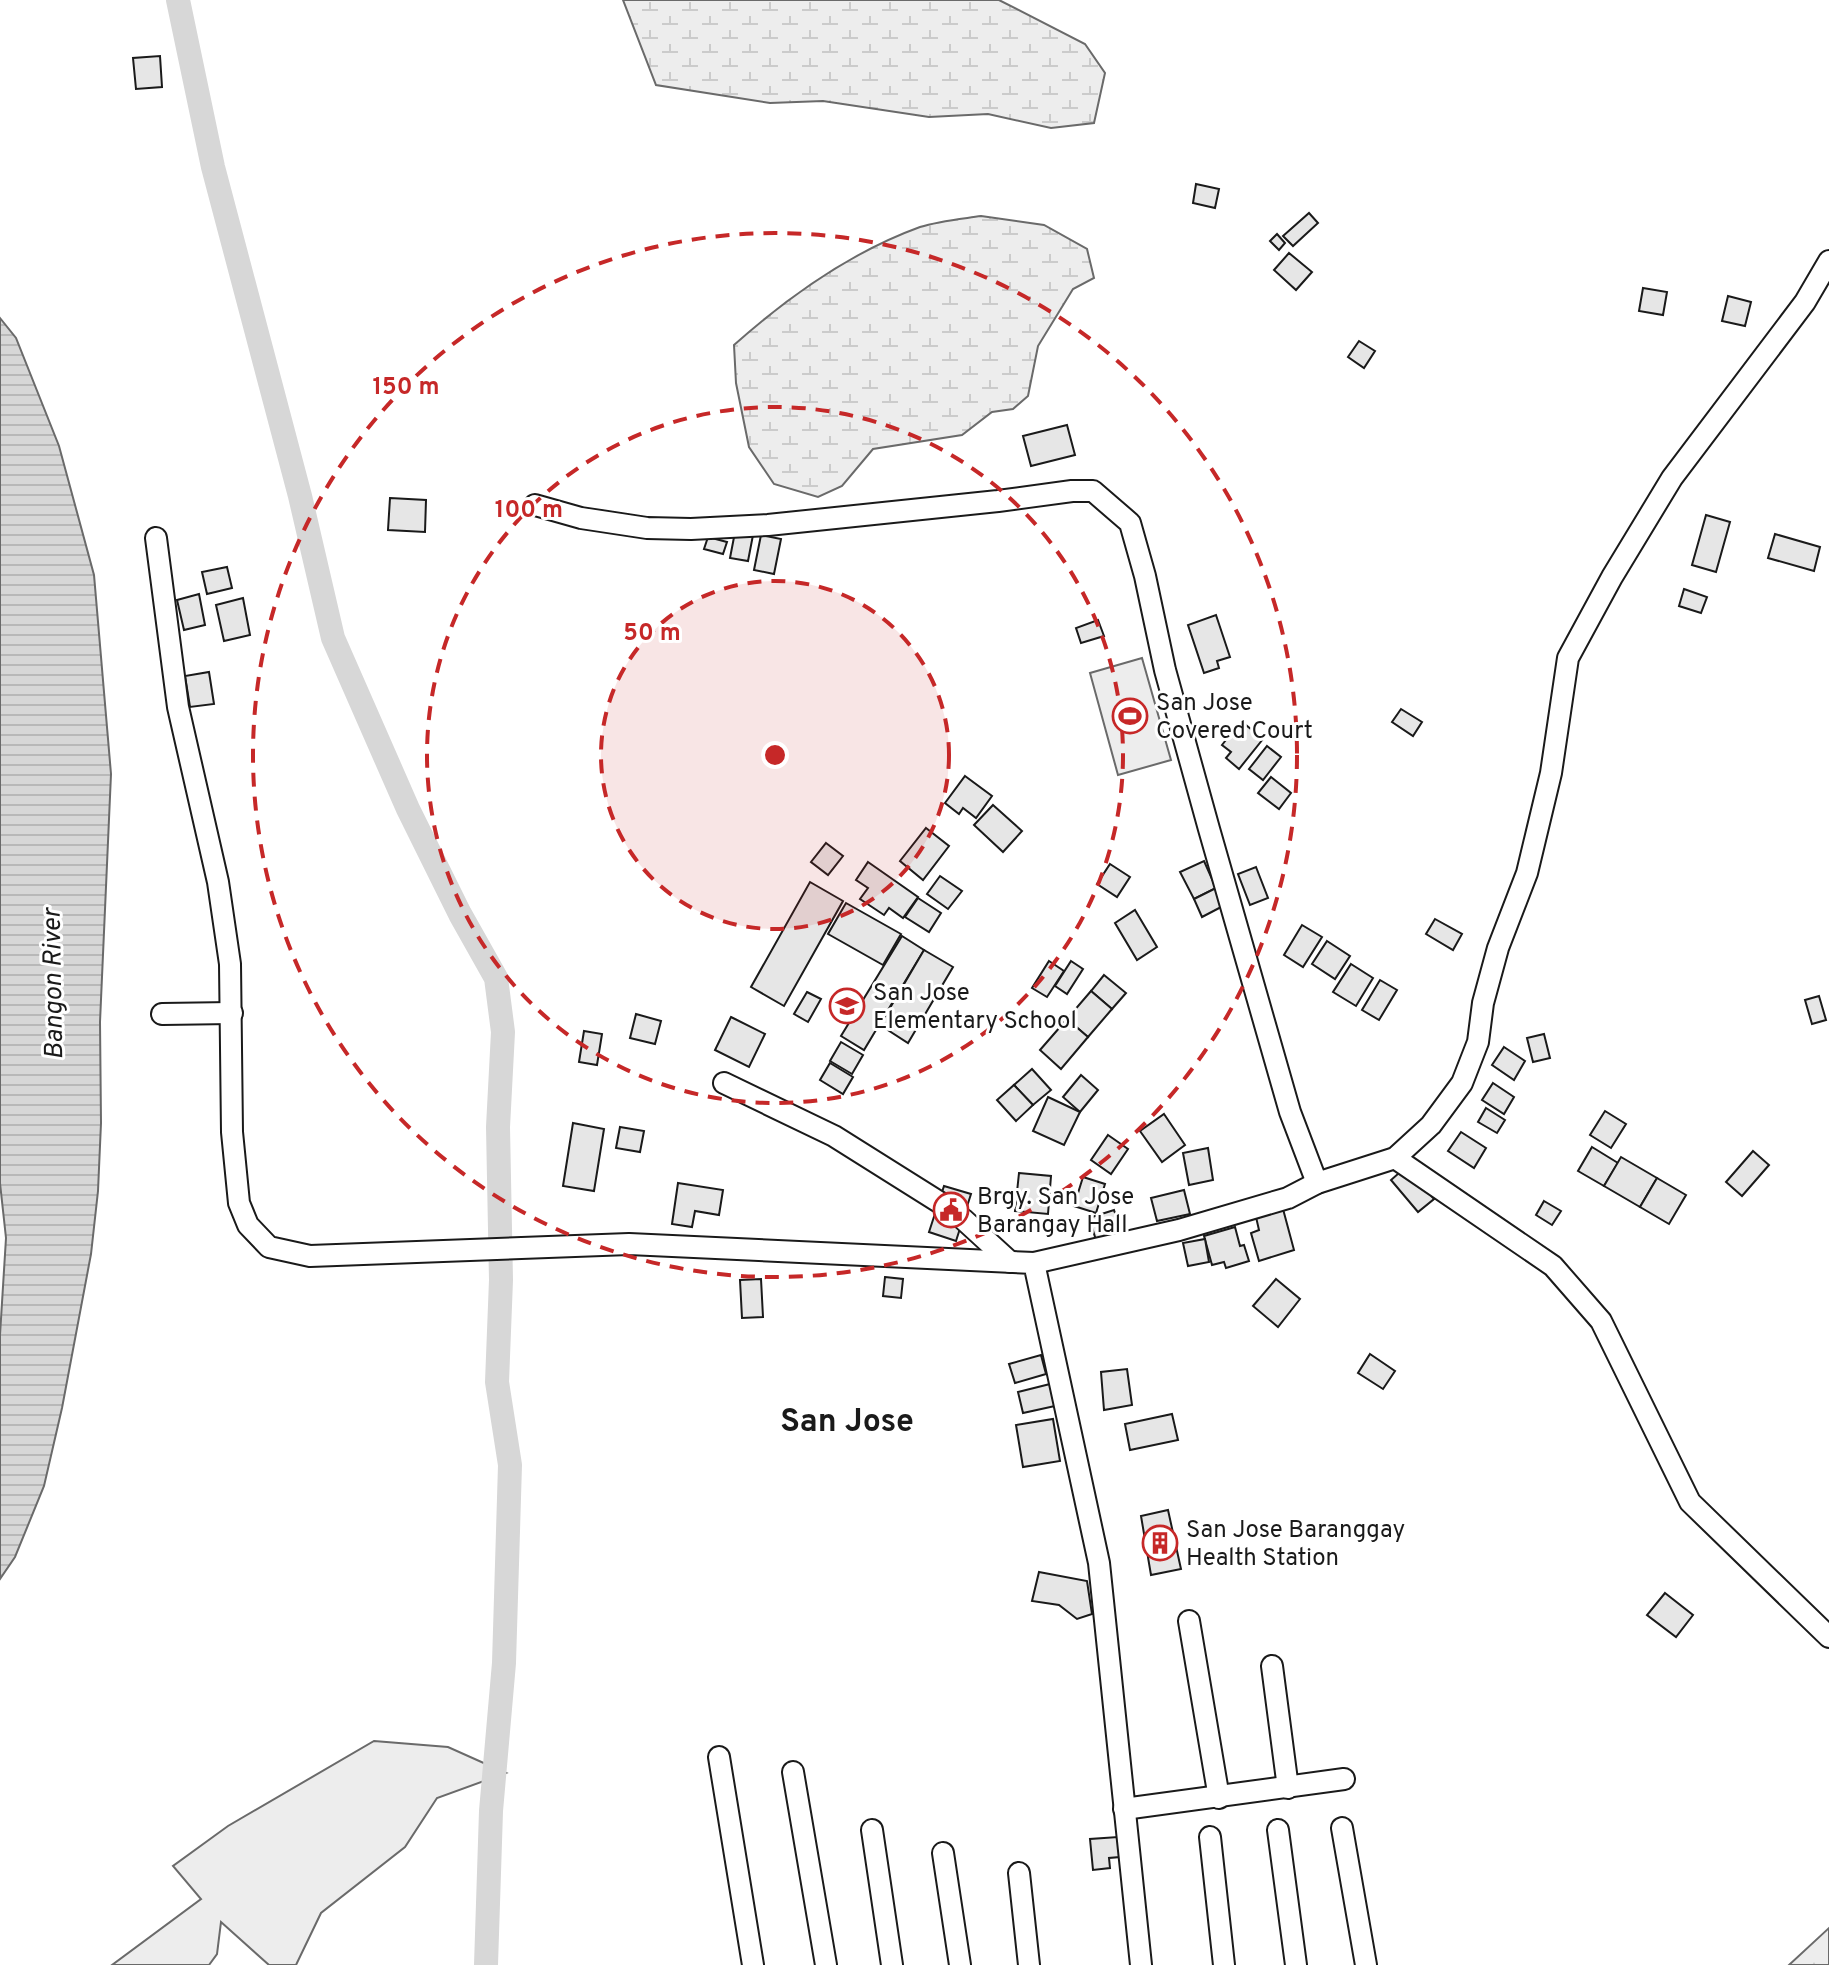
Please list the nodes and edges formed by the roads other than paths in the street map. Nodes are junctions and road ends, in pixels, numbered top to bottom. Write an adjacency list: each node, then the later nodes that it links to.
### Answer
1 (1829, 261): 7 (street)
2 (535, 505): 8 (street)
3 (156, 538): 4 (street)
4 (232, 1013): 5 (street); 11 (street)
5 (162, 1014)
6 (724, 1083): 9 (street)
7 (1395, 1158): 8 (street); 14 (street)
8 (1317, 1183): 12 (street)
9 (939, 1202)
10 (963, 1219): 11 (street)
11 (1010, 1262): 12 (street)
12 (1034, 1263): 21 (street)
13 (1189, 1621): 20 (street)
14 (1829, 1637)
15 (1272, 1666): 19 (street)
16 (719, 1757): 28 (street)
17 (793, 1772): 29 (street)
18 (1344, 1779): 19 (street)
19 (1288, 1788): 20 (street)
20 (1219, 1798): 21 (street)
21 (1124, 1809): 33 (street)
22 (1342, 1828): 36 (street)
23 (872, 1830): 30 (street)
24 (1278, 1830): 35 (street)
25 (1210, 1837): 34 (street)
26 (943, 1853): 31 (street)
27 (1019, 1873): 32 (street)
28 (753, 1965)
29 (826, 1965)
30 (892, 1965)
31 (960, 1965)
32 (1029, 1965)
33 (1141, 1965)
34 (1224, 1965)
35 (1296, 1965)
36 (1366, 1965)

